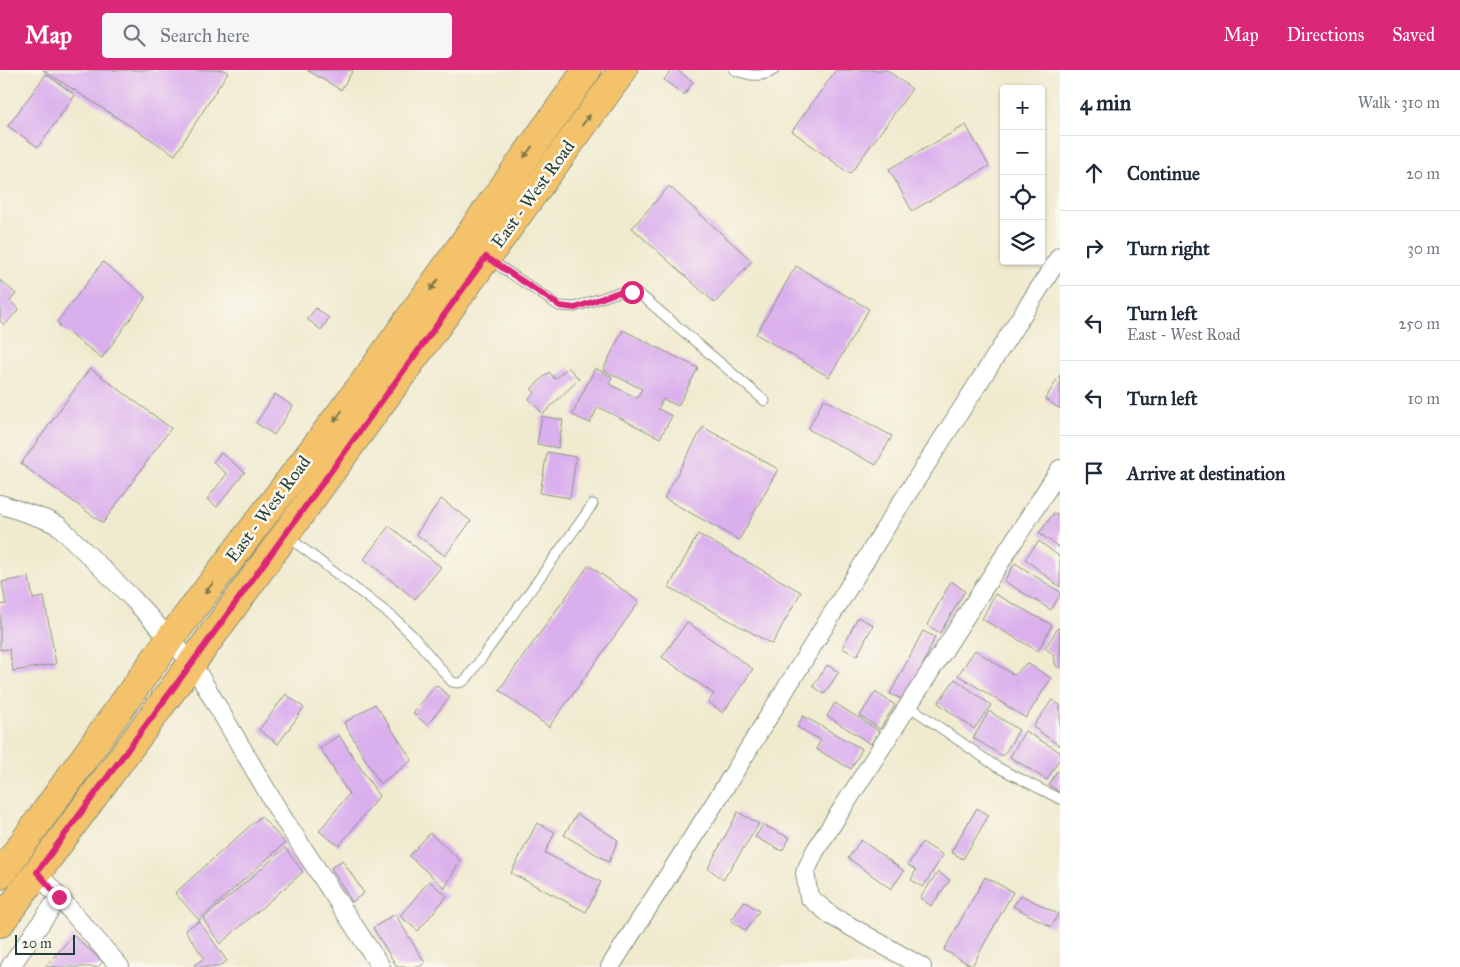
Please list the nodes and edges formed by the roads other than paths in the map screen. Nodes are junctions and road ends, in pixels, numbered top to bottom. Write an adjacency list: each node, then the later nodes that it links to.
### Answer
1 (587, 70): 12 (main road, East - West Road, one-way to 12)
2 (623, 70): 6 (main road, East - West Road, one-way to 2)
3 (734, 70): 4 (lane)
4 (774, 70)
5 (1060, 256): 23 (street)
6 (486, 257): 7 (lane); 11 (main road, East - West Road)
7 (766, 401)
8 (1057, 480): 14 (street)
9 (0, 504): 12 (street)
10 (593, 504): 11 (lane)
11 (284, 535): 13 (main road, East - West Road)
12 (169, 640): 13 (street); 17 (main road, East - West Road)
13 (192, 663): 16 (main road, East - West Road); 22 (street)
14 (909, 706): 15 (lane); 24 (street)
15 (1060, 799)
16 (37, 872): 18 (street); 19 (main road, East - West Road)
17 (0, 875)
18 (59, 897): 20 (street); 21 (street)
19 (0, 923)
20 (10, 967)
21 (120, 967)
22 (380, 967)
23 (610, 967)
24 (922, 967)

